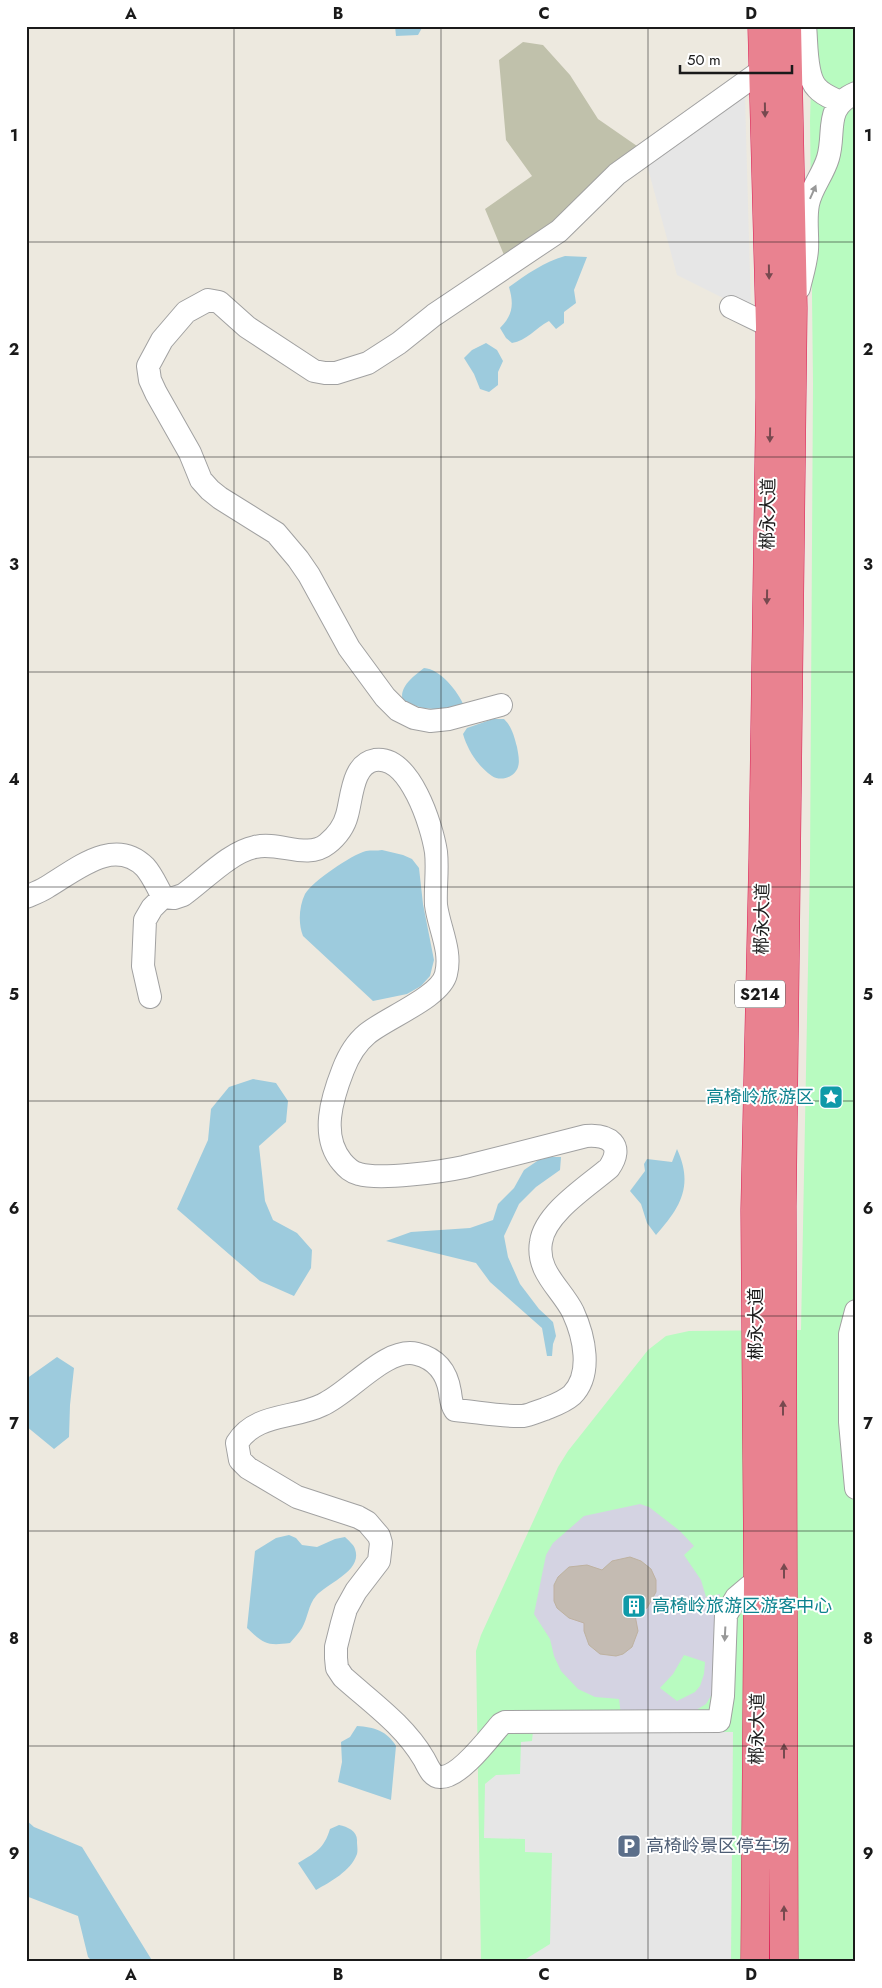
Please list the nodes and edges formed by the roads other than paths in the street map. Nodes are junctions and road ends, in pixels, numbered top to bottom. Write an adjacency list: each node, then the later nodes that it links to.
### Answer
1 (762, 26): 4 (highway, 郴永大道 / S214)
2 (787, 26): 7 (highway, 郴永大道 / S214)
3 (805, 26): 5 (street)
4 (764, 69): 7 (highway, 郴永大道 / S214, one-way to 7); 8 (street)
5 (848, 97): 7 (street, one-way to 5)
6 (731, 307): 7 (street)
7 (785, 320): 14 (highway, 郴永大道 / S214, one-way to 14); 16 (highway, 郴永大道 / S214, one-way to 7)
8 (501, 705)
9 (26, 897): 10 (street)
10 (163, 897): 11 (street); 14 (street, one-way to 10)
11 (150, 997)
12 (856, 1311): 13 (street)
13 (856, 1488)
14 (758, 1584): 15 (highway, 郴永大道 / S214)
15 (755, 1962)
16 (784, 1962)

